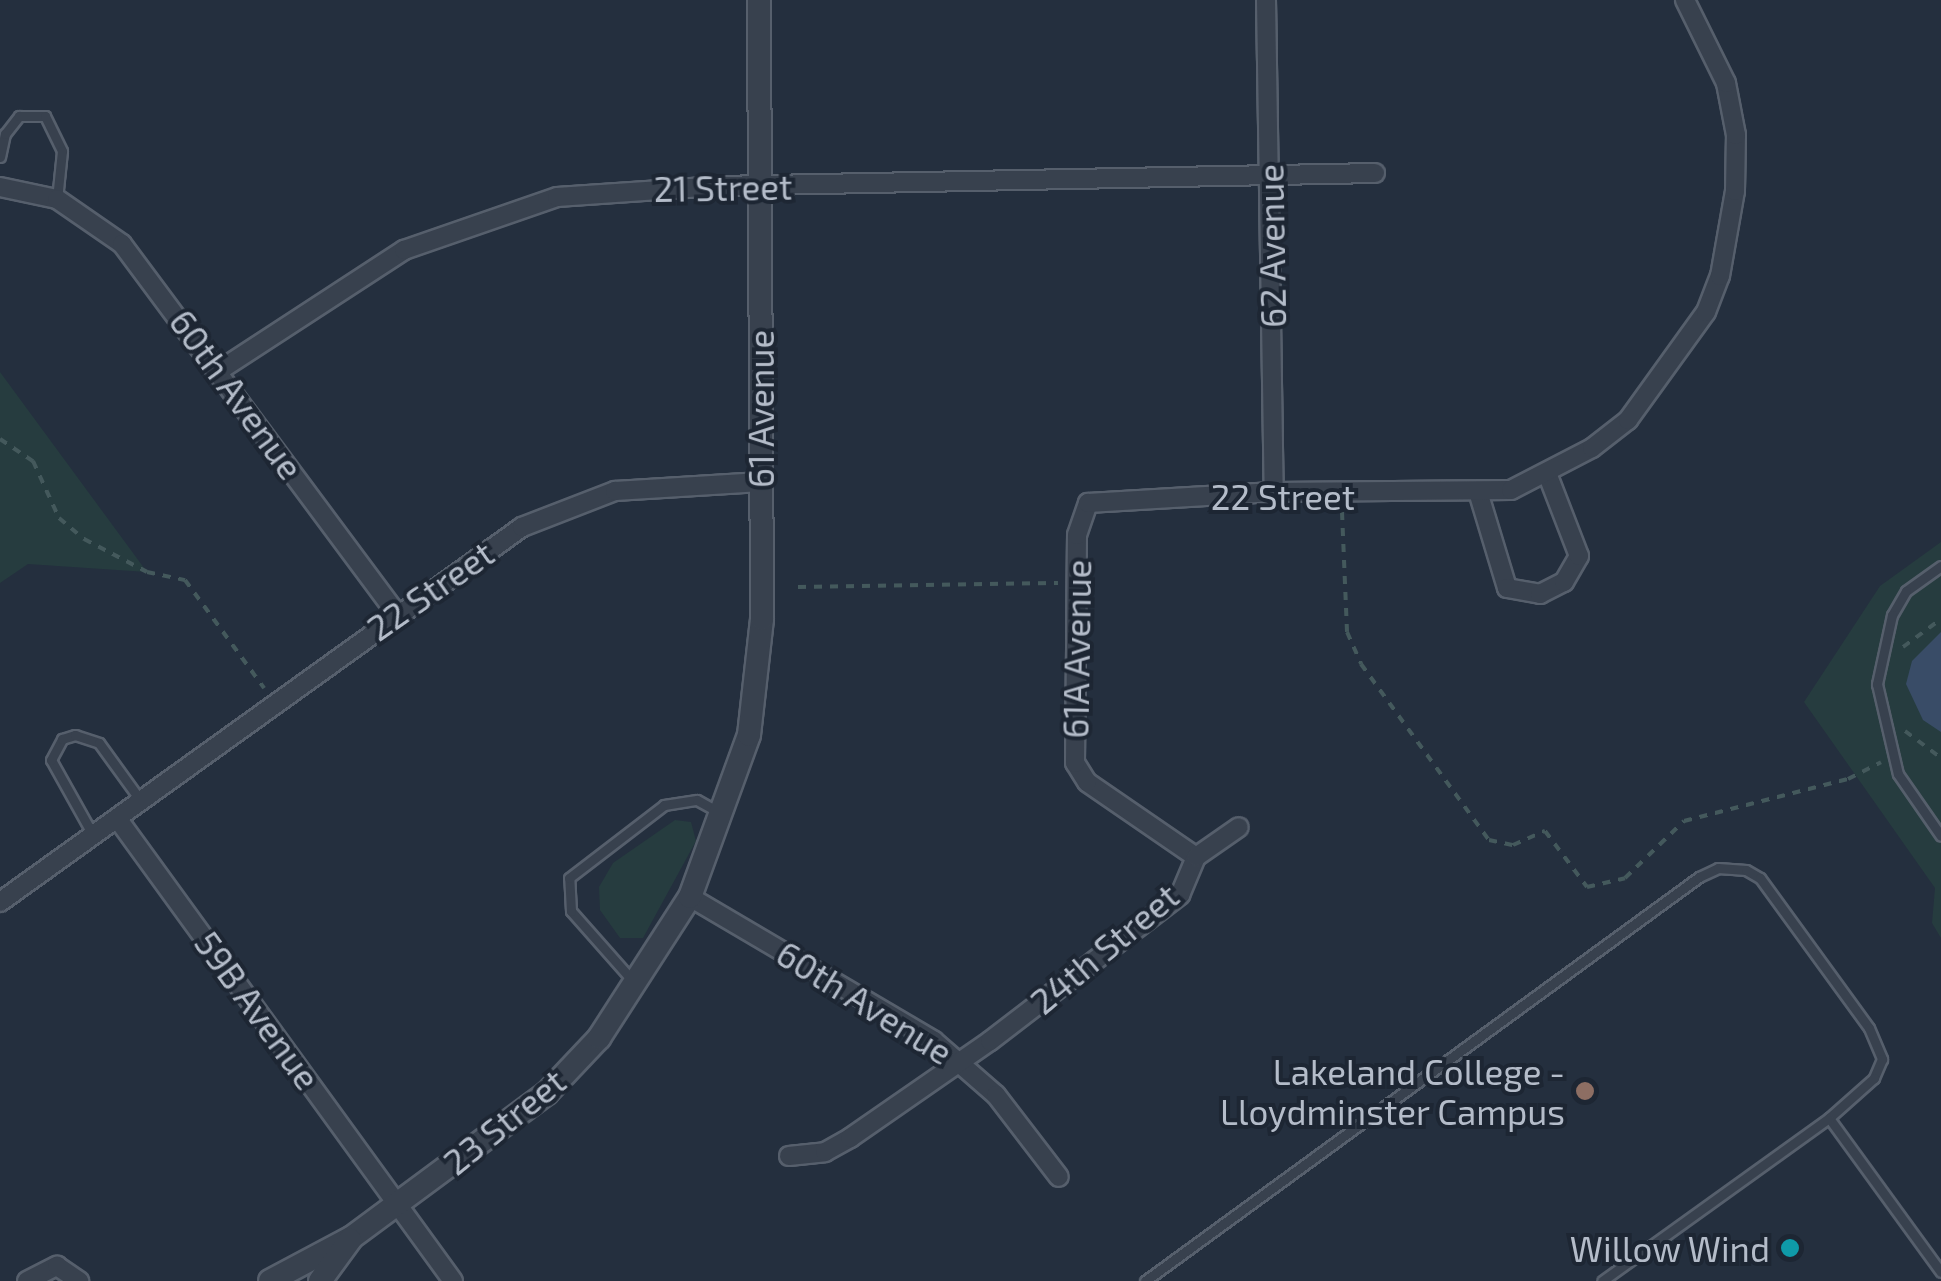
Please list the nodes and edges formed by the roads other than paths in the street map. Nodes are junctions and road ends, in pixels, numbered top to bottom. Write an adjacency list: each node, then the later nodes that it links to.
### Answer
1 (760, 0): 8 (street, 61 Avenue)
2 (1266, 0): 6 (street, 62 Avenue)
3 (1685, 0): 11 (street, 22 Street)
4 (0, 157): 9 (lane)
5 (1375, 172): 6 (street, 21 Street)
6 (1271, 175): 8 (street, 21 Street); 13 (street, 62 Avenue)
7 (0, 187): 9 (street)
8 (758, 187): 10 (street, 21 Street); 12 (street, 61 Avenue)
9 (57, 198): 10 (street, 60th Avenue)
10 (220, 370): 17 (street, 60th Avenue)
11 (1548, 474): 14 (street, 22 Street); 14 (street)
12 (761, 482): 17 (street, 22 Street); 19 (street, 61 Avenue)
13 (1274, 492): 14 (street, 22 Street); 15 (street, 22 Street)
14 (1478, 494)
15 (1088, 503): 24 (street, 61A Avenue)
16 (1941, 566): 23 (lane)
17 (395, 612): 18 (street, 22 Street)
18 (141, 802): 20 (street, 22 Street); 22 (lane)
19 (721, 814): 25 (street, 23 Street); 27 (lane)
20 (117, 818): 22 (street, 22 Street); 32 (street, 59B Avenue)
21 (1239, 827): 24 (street, 24th Street)
22 (93, 835): 26 (street, 22 Street)
23 (1941, 836)
24 (1196, 857): 28 (street, 24th Street)
25 (690, 897): 27 (street, 23 Street); 28 (street, 60th Avenue)
26 (0, 902)
27 (637, 984): 32 (street, 23 Street)
28 (959, 1060): 30 (street, 24th Street); 31 (street, 60th Avenue)
29 (1829, 1118): 34 (lane); 40 (lane); 41 (lane)
30 (789, 1156)
31 (1059, 1177)
32 (397, 1204): 33 (street, 23 Street); 39 (street, 59B Avenue)
33 (352, 1238): 37 (street, 23 Street); 38 (street, 23 Street)
34 (1941, 1272)
35 (27, 1281): 36 (street)
36 (79, 1281)
37 (270, 1281)
38 (320, 1281)
39 (453, 1281)
40 (1145, 1281)
41 (1602, 1281)

